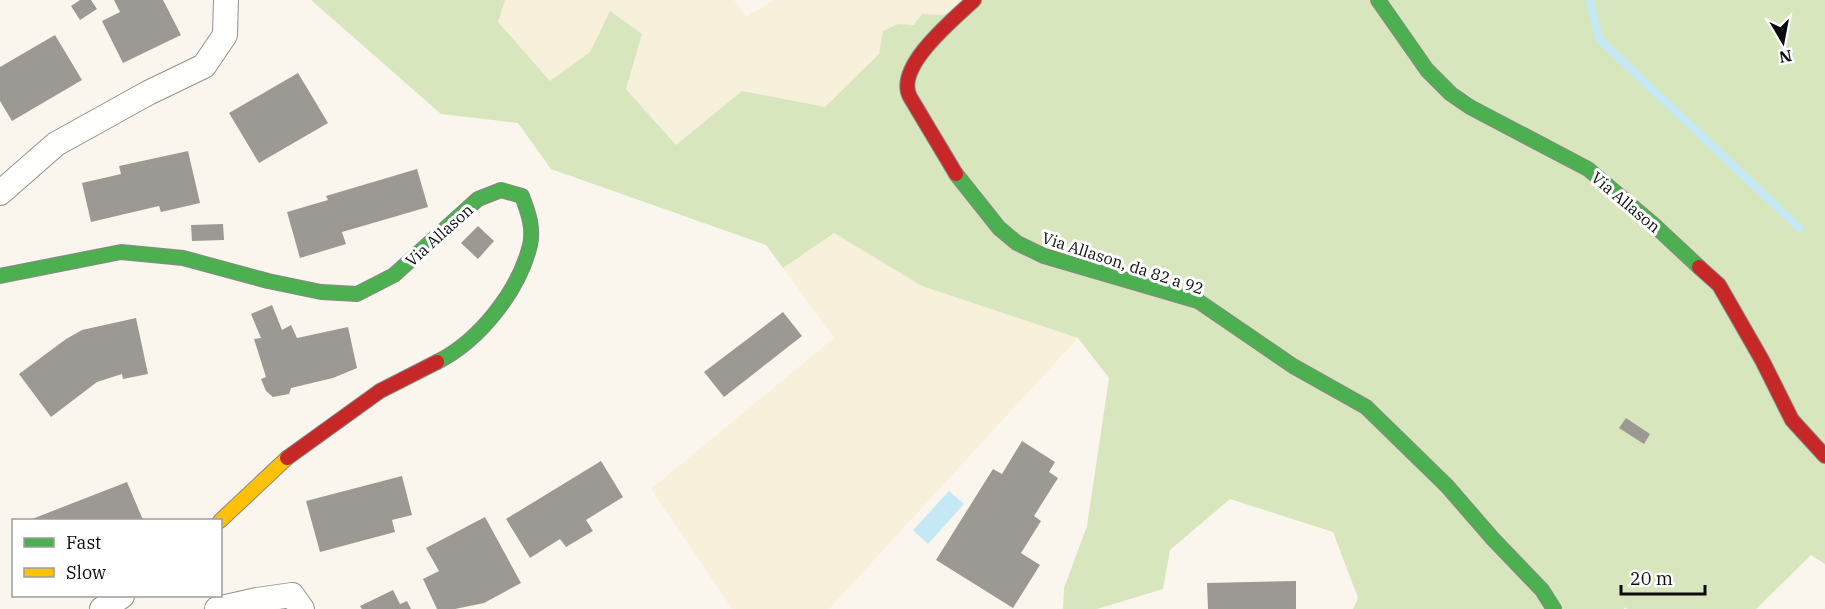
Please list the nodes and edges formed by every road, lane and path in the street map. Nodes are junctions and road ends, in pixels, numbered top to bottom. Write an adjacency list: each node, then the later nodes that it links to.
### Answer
1 (226, 0): 4 (street)
2 (974, 0): 12 (street, Via Allason, da 82 a 92)
3 (1378, 0): 6 (street, Via Allason)
4 (0, 193)
5 (0, 276): 7 (street, Via Allason)
6 (1825, 456)
7 (222, 519)
8 (120, 597): 9 (street)
9 (102, 609)
10 (217, 609): 11 (street)
11 (302, 609)
12 (1554, 609)

